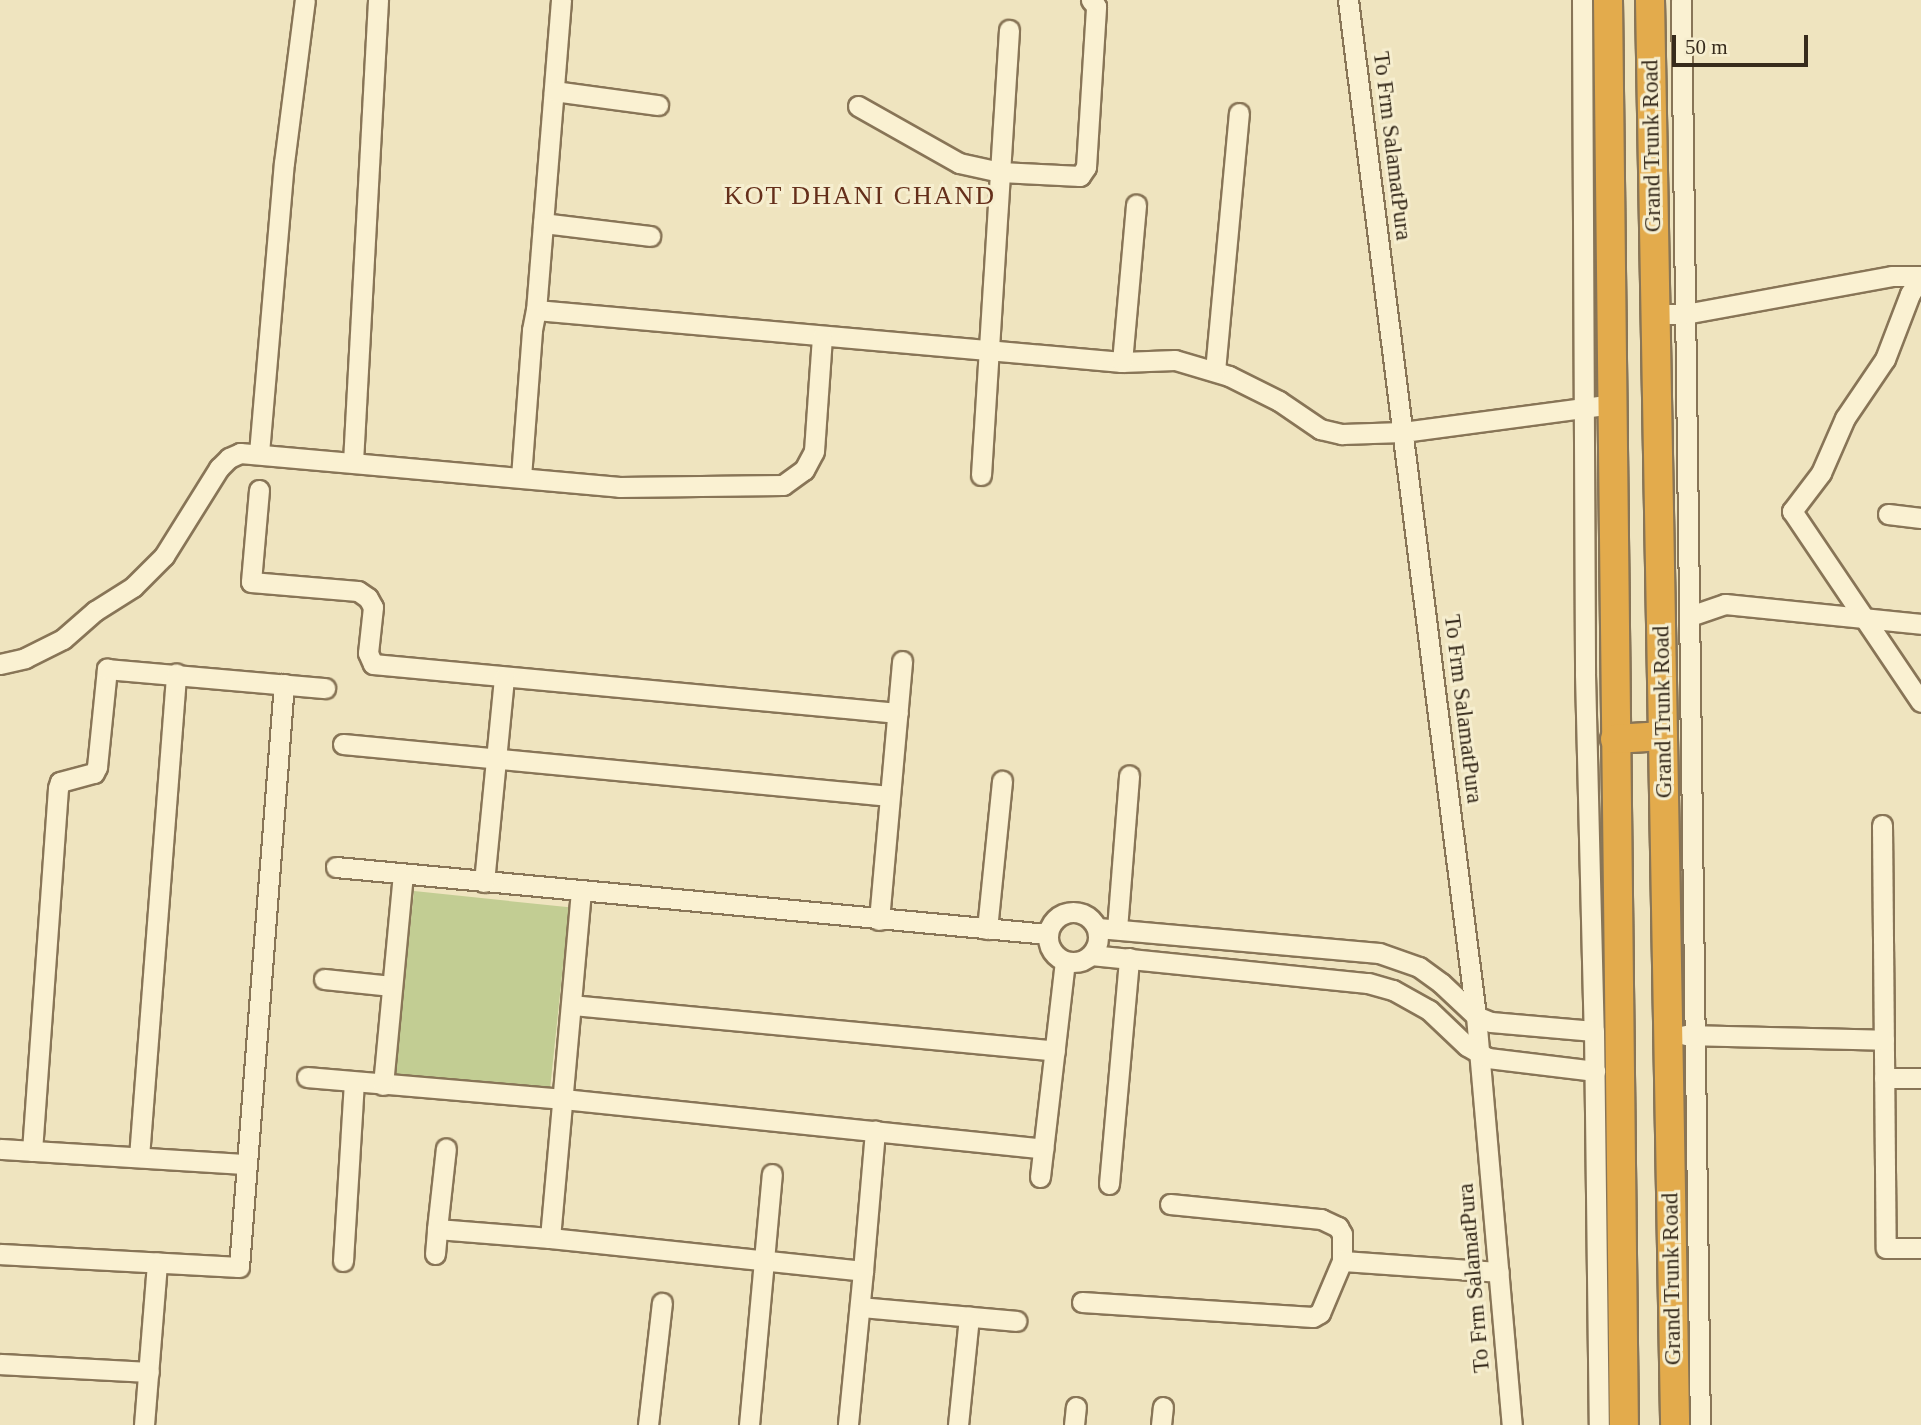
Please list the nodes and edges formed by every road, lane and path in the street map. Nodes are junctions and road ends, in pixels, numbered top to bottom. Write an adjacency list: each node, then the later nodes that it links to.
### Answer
1 (305, 0): 30 (street)
2 (377, 0): 31 (street)
3 (561, 0): 11 (street)
4 (1091, 0): 15 (street)
5 (1348, 0): 29 (street, To Frm SalamatPura)
6 (1583, 0): 28 (street)
7 (1608, 0): 27 (highway, Grand Trunk Road)
8 (1650, 0): 21 (highway, Grand Trunk Road)
9 (1681, 0): 22 (street)
10 (1009, 30): 15 (street)
11 (554, 91): 12 (street); 17 (street)
12 (658, 105)
13 (858, 106): 15 (street)
14 (1239, 113): 26 (street)
15 (1000, 172): 24 (street)
16 (1136, 205): 25 (street)
17 (543, 223): 18 (street); 20 (street)
18 (650, 236)
19 (1921, 277): 22 (street); 38 (street)
20 (536, 310): 23 (street); 33 (street)
21 (1656, 314): 22 (street); 43 (highway, Grand Trunk Road)
22 (1685, 314): 37 (street)
23 (822, 336): 24 (street); 33 (street)
24 (988, 350): 25 (street); 32 (street)
25 (1122, 362): 26 (street)
26 (1215, 371): 29 (street)
27 (1612, 404): 28 (street); 44 (highway, Grand Trunk Road)
28 (1583, 408): 29 (street); 46 (street)
29 (1403, 432): 74 (street, To Frm SalamatPura)
30 (259, 453): 31 (street); 41 (street)
31 (352, 462): 33 (street)
32 (981, 475)
33 (521, 477)
34 (259, 490): 47 (street)
35 (1888, 514): 36 (street)
36 (1921, 519)
37 (1690, 616): 38 (street); 42 (street)
38 (1864, 617): 39 (street); 50 (street)
39 (1921, 624)
40 (902, 661): 51 (street)
41 (0, 664)
42 (1691, 669): 43 (street); 76 (street)
43 (1662, 670): 52 (highway, Grand Trunk Road)
44 (1615, 672): 46 (street); 53 (highway, Grand Trunk Road)
45 (176, 673): 48 (street); 91 (street); 92 (street)
46 (1585, 674): 75 (street)
47 (504, 677): 51 (street); 55 (street)
48 (285, 684): 49 (street); 93 (street)
49 (325, 688)
50 (1921, 702)
51 (898, 713): 58 (street)
52 (1663, 736): 53 (highway); 76 (highway, Grand Trunk Road)
53 (1615, 739): 123 (highway, Grand Trunk Road)
54 (343, 744): 55 (street)
55 (496, 759): 58 (street); 62 (street)
56 (1129, 775): 66 (street)
57 (1002, 781): 65 (street)
58 (890, 796): 64 (street)
59 (1882, 825): 77 (street)
60 (335, 867): 61 (street)
61 (403, 874): 62 (street); 72 (street)
62 (484, 882): 63 (street)
63 (581, 890): 64 (street); 73 (street)
64 (879, 920): 65 (street)
65 (987, 929): 67 (street)
66 (1107, 929): 67 (street); 68 (street); 74 (street)
67 (1048, 934): 70 (street)
68 (1091, 955): 69 (street); 70 (street)
69 (1129, 958): 79 (street); 96 (street)
70 (1065, 961): 78 (street)
71 (324, 979): 72 (street)
72 (392, 986): 85 (street)
73 (572, 1005): 78 (street); 86 (street)
74 (1476, 1016): 75 (street); 79 (street, To Frm SalamatPura)
75 (1594, 1031): 80 (street)
76 (1682, 1035): 77 (street); 124 (highway, Grand Trunk Road); 125 (street)
77 (1884, 1040): 82 (street)
78 (1055, 1051): 90 (street)
79 (1477, 1054): 80 (street); 108 (street, To Frm SalamatPura)
80 (1595, 1071): 122 (street)
81 (307, 1077): 84 (street)
82 (1884, 1077): 83 (street); 100 (street)
83 (1921, 1078)
84 (354, 1082): 85 (street); 104 (street)
85 (383, 1085): 86 (street)
86 (563, 1099): 87 (street); 99 (street)
87 (875, 1131): 90 (street); 107 (street)
88 (446, 1148): 98 (street)
89 (0, 1149): 91 (street)
90 (1043, 1149): 95 (street)
91 (32, 1151): 92 (street)
92 (139, 1157): 93 (street)
93 (247, 1164): 106 (street)
94 (772, 1174): 103 (street)
95 (1040, 1177)
96 (1109, 1184)
97 (1170, 1204): 105 (street)
98 (437, 1229): 99 (street); 102 (street)
99 (550, 1238): 103 (street)
100 (1921, 1248)
101 (0, 1254): 106 (street)
102 (435, 1254)
103 (765, 1260): 107 (street); 118 (street)
104 (343, 1261)
105 (1342, 1261): 108 (street); 109 (street)
106 (157, 1263): 115 (street)
107 (863, 1271): 111 (street)
108 (1499, 1272): 121 (street, To Frm SalamatPura)
109 (1082, 1301)
110 (662, 1303): 117 (street)
111 (860, 1307): 112 (street); 119 (street)
112 (969, 1317): 113 (street); 120 (street)
113 (1016, 1321)
114 (0, 1364): 115 (street)
115 (149, 1372): 116 (street)
116 (144, 1425)
117 (648, 1425)
118 (749, 1425)
119 (848, 1425)
120 (958, 1425)
121 (1512, 1425)
122 (1599, 1425)
123 (1624, 1425)
124 (1675, 1425)
125 (1700, 1425)

